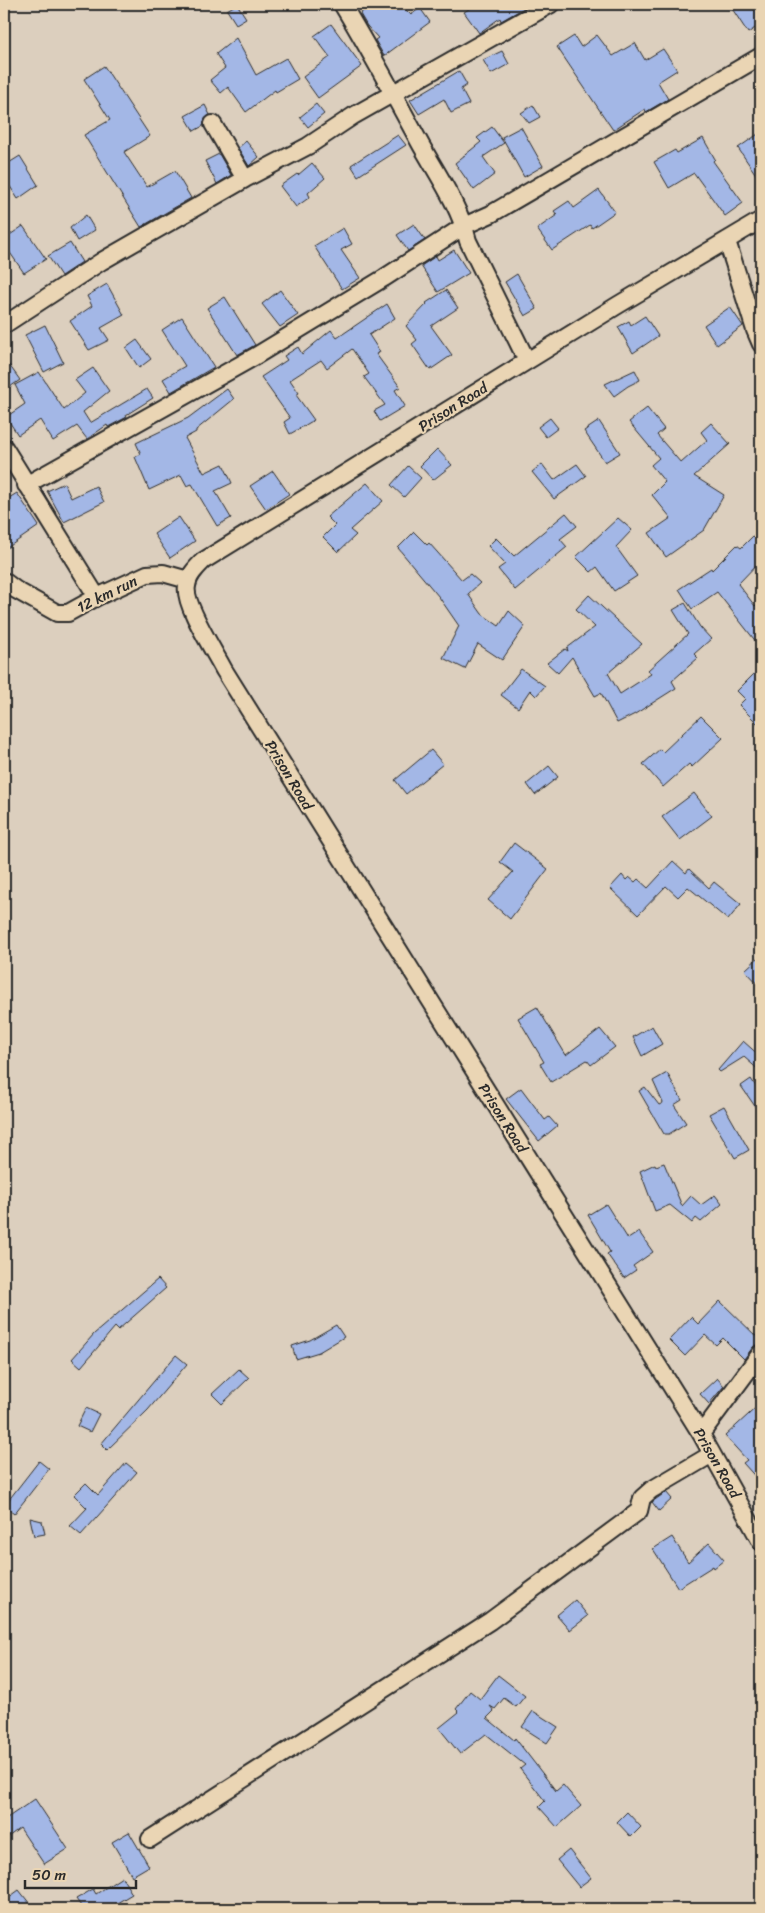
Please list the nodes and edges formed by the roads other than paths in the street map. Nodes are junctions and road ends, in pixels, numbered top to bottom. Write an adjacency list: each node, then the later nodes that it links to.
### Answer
1 (342, 4): 4 (street)
2 (551, 4): 4 (street)
3 (761, 56): 8 (street)
4 (392, 93): 6 (street); 8 (street)
5 (213, 124): 6 (street)
6 (245, 180): 10 (street)
7 (761, 220): 9 (street, Prison Road)
8 (464, 226): 12 (street); 14 (street)
9 (727, 241): 11 (street); 12 (street, Prison Road)
10 (4, 324)
11 (761, 344)
12 (528, 361): 16 (street, Prison Road)
13 (4, 447): 14 (street)
14 (26, 485): 17 (street)
15 (4, 580): 17 (street, 12 km run)
16 (188, 580): 17 (street, 12 km run); 19 (street, Prison Road)
17 (97, 597)
18 (761, 1353): 19 (street)
19 (701, 1434): 20 (street, Prison Road)
20 (712, 1454): 21 (street, Prison Road); 22 (street)
21 (761, 1542)
22 (150, 1839)

